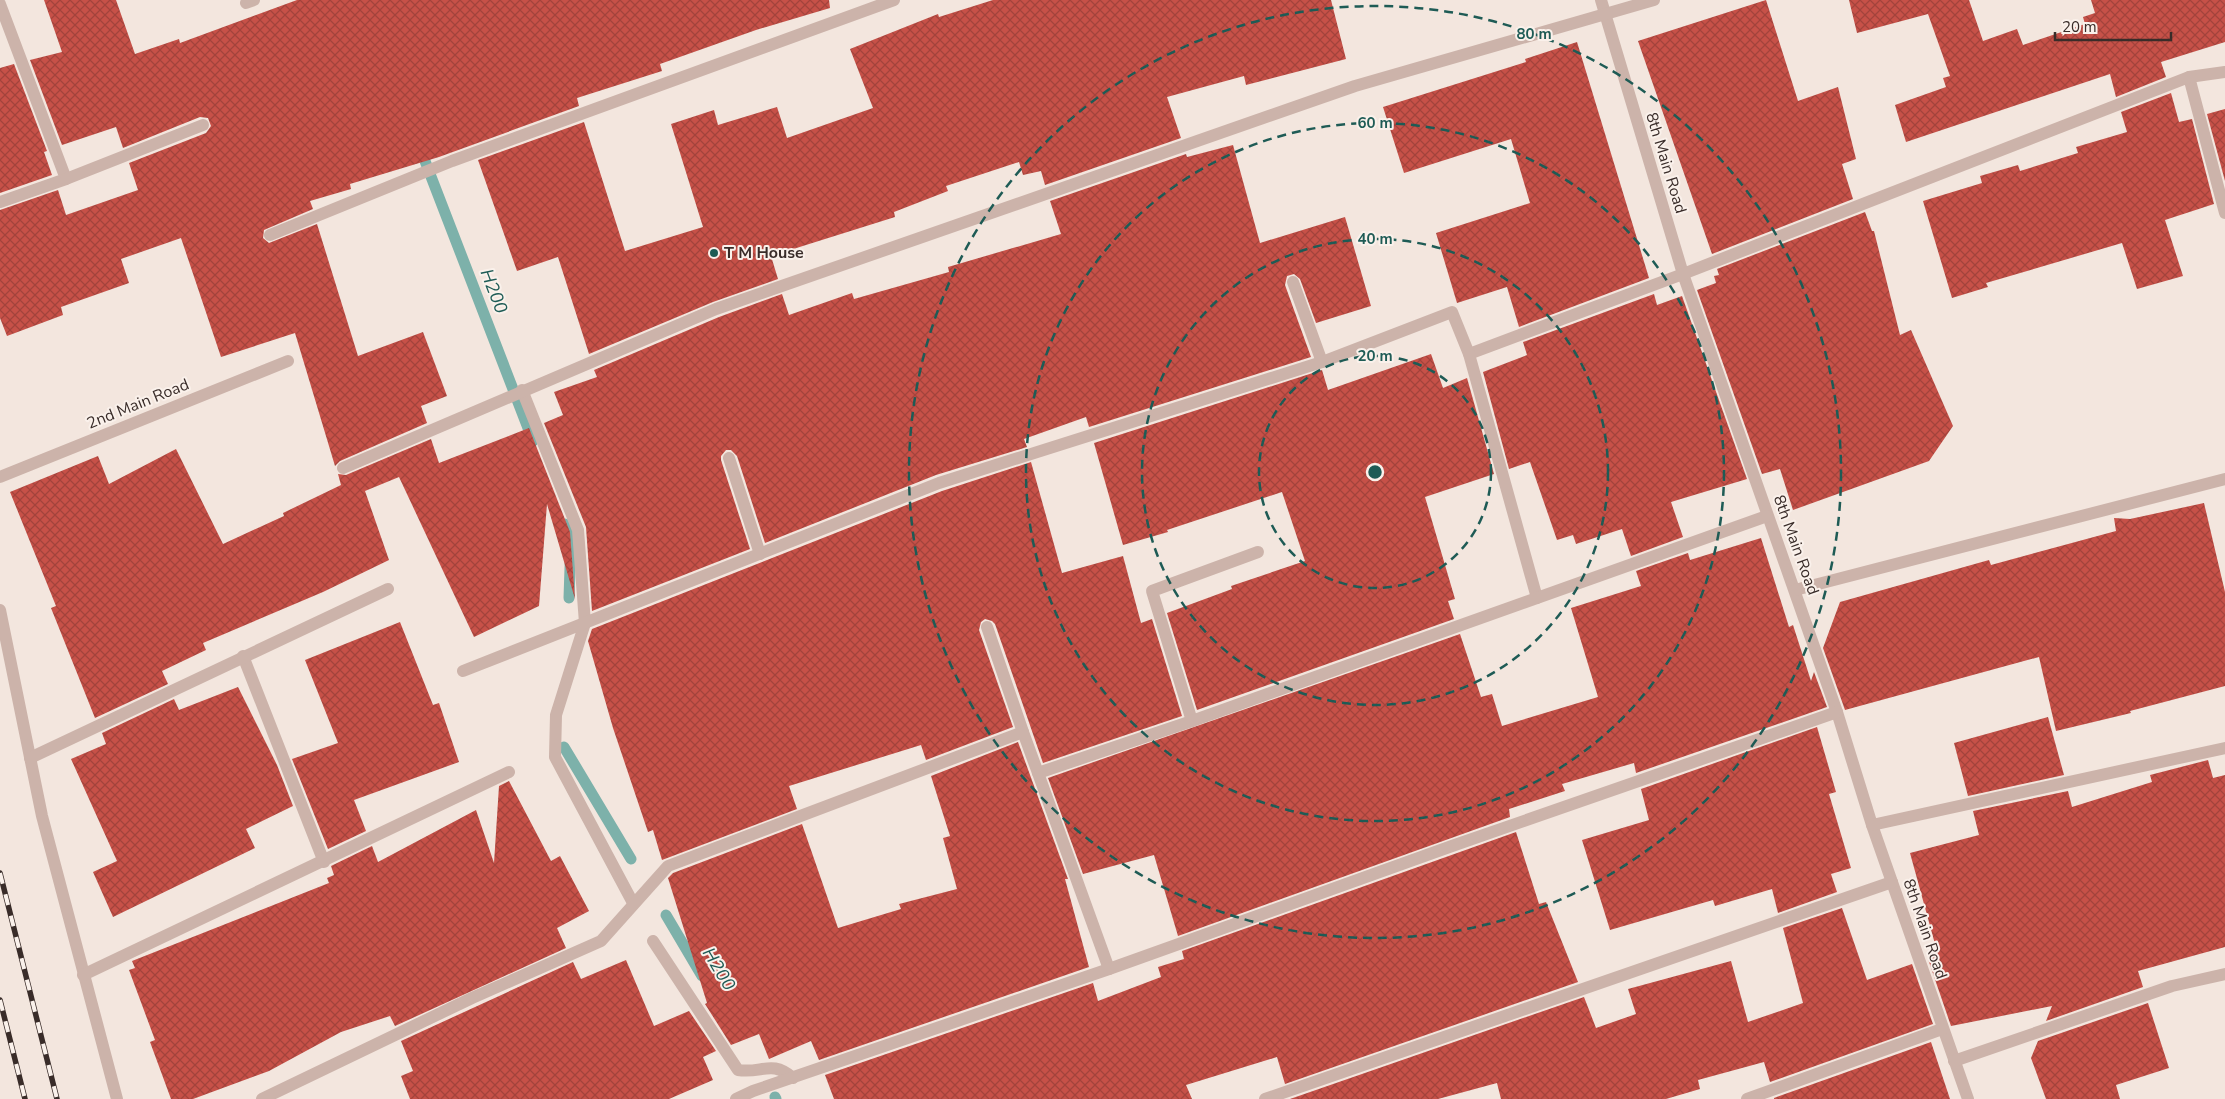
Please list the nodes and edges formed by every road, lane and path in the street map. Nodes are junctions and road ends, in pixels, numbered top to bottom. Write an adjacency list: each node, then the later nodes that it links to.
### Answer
1 (894, 0): 12 (street)
2 (1601, 0): 5 (street, 8th Main Road)
3 (1654, 0): 5 (street)
4 (0, 4): 9 (street)
5 (1605, 15): 13 (street, 8th Main Road); 18 (street)
6 (2225, 72): 7 (street)
7 (2189, 77): 11 (street); 13 (street)
8 (203, 125): 9 (street)
9 (66, 179): 10 (street)
10 (0, 202)
11 (2225, 213)
12 (270, 235)
13 (1683, 274): 15 (street); 23 (street, 8th Main Road)
14 (1293, 282): 17 (street)
15 (1469, 354): 17 (street); 28 (street)
16 (288, 360): 21 (street, 2nd Main Road)
17 (1322, 362): 25 (street)
18 (522, 390): 20 (street); 30 (street)
19 (728, 458): 25 (street)
20 (343, 468)
21 (0, 477)
22 (2225, 479): 27 (street)
23 (1768, 516): 27 (street, 8th Main Road); 28 (street)
24 (1258, 552): 35 (street)
25 (760, 554): 30 (street)
26 (388, 589): 32 (street)
27 (1795, 590): 34 (street, 8th Main Road)
28 (1537, 598): 35 (street)
29 (0, 610): 38 (street)
30 (585, 623): 33 (street); 44 (street)
31 (987, 627): 36 (street)
32 (243, 656): 38 (street); 42 (street)
33 (463, 671)
34 (1837, 712): 41 (street, 8th Main Road); 46 (street)
35 (1192, 721): 40 (street)
36 (1022, 732): 40 (street); 44 (street)
37 (2225, 748): 41 (street)
38 (30, 758): 48 (street)
39 (509, 772): 42 (street)
40 (1038, 773): 46 (street)
41 (1872, 825): 43 (street, 8th Main Road)
42 (324, 862): 48 (street)
43 (1892, 882): 49 (street, 8th Main Road); 55 (street)
44 (633, 903): 53 (street)
45 (653, 941): 51 (street)
46 (1109, 969): 51 (street)
47 (2225, 974): 50 (street)
48 (83, 975): 52 (street)
49 (1942, 1029): 50 (street, 8th Main Road); 56 (street)
50 (1954, 1061): 57 (street, 8th Main Road)
51 (792, 1078): 54 (street)
52 (118, 1099)
53 (262, 1099)
54 (736, 1099)
55 (1265, 1099)
56 (1747, 1099)
57 (1968, 1099)

